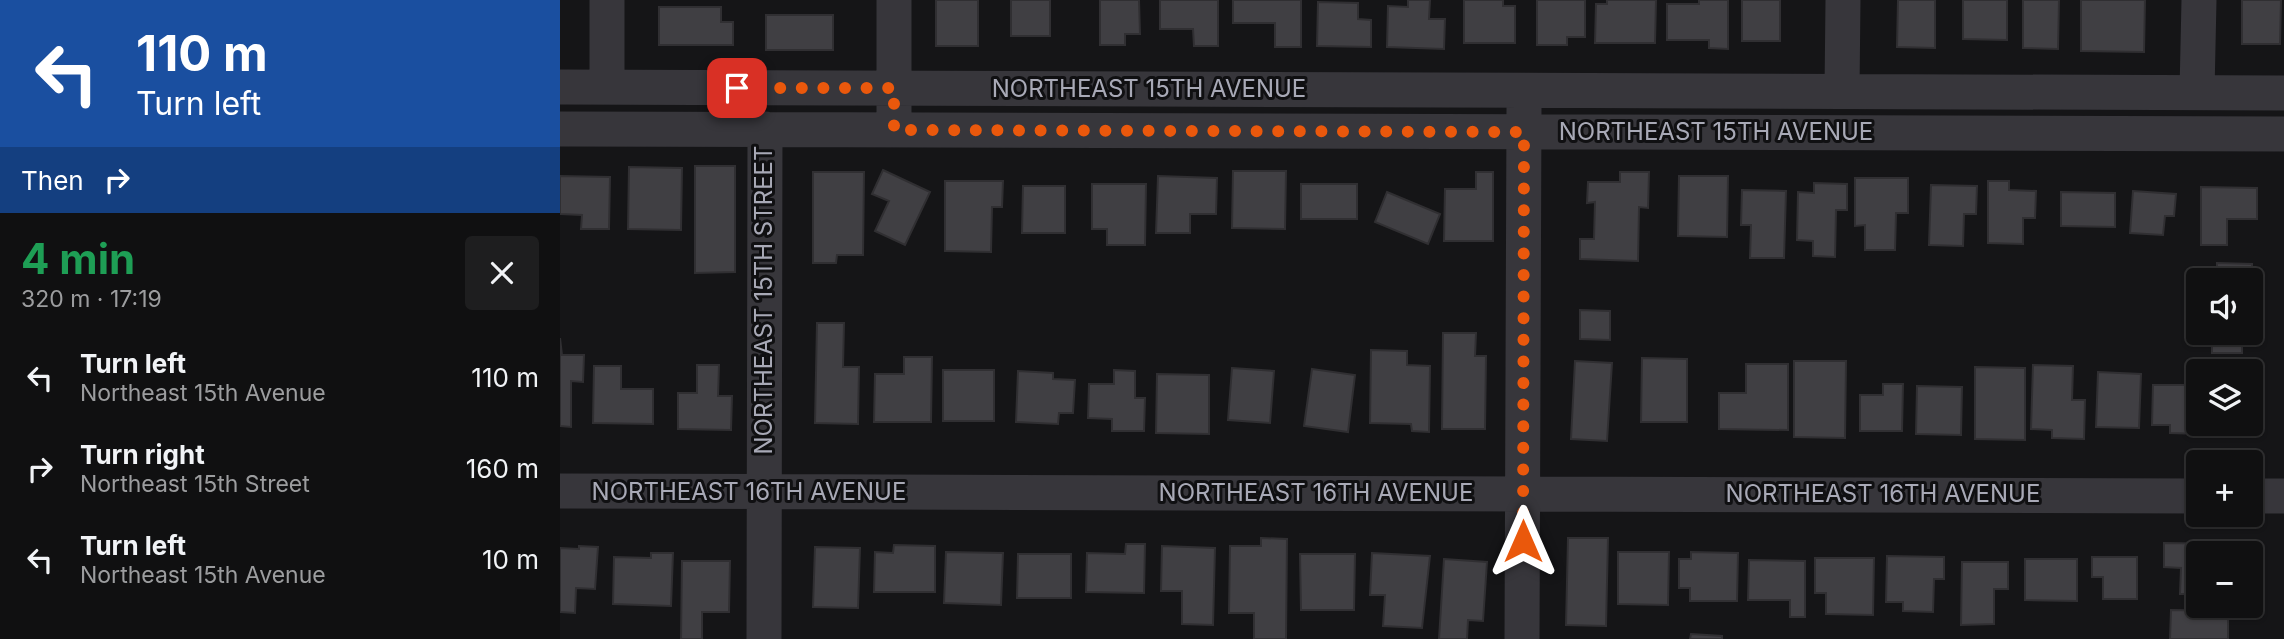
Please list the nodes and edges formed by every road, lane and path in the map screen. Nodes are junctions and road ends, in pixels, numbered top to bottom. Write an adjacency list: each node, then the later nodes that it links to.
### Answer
1 (607, 0): 6 (street)
2 (894, 0): 7 (street)
3 (1843, 0): 9 (street)
4 (2199, 0): 10 (street)
5 (560, 87): 6 (street, NORTHEAST 15TH AVENUE)
6 (607, 87): 7 (street, NORTHEAST 15TH AVENUE)
7 (894, 88): 8 (street, NORTHEAST 15TH AVENUE); 14 (street)
8 (1524, 90): 9 (street, NORTHEAST 15TH AVENUE); 15 (street)
9 (1842, 91): 10 (street, NORTHEAST 15TH AVENUE)
10 (2197, 92): 11 (street, NORTHEAST 15TH AVENUE)
11 (2284, 93)
12 (560, 128): 13 (street, NORTHEAST 15TH AVENUE)
13 (765, 130): 14 (street, NORTHEAST 15TH AVENUE); 19 (street, NORTHEAST 15TH STREET)
14 (894, 130): 15 (street, NORTHEAST 15TH AVENUE)
15 (1524, 132): 16 (street, NORTHEAST 15TH AVENUE); 18 (street)
16 (2284, 134)
17 (560, 491): 19 (street, NORTHEAST 16TH AVENUE)
18 (1523, 492): 19 (street, NORTHEAST 16TH AVENUE); 20 (street, NORTHEAST 16TH AVENUE); 24 (street)
19 (762, 494): 23 (street, NORTHEAST 15TH STREET)
20 (2186, 496)
21 (2263, 496): 22 (street)
22 (2284, 496)
23 (764, 639)
24 (1522, 639)

